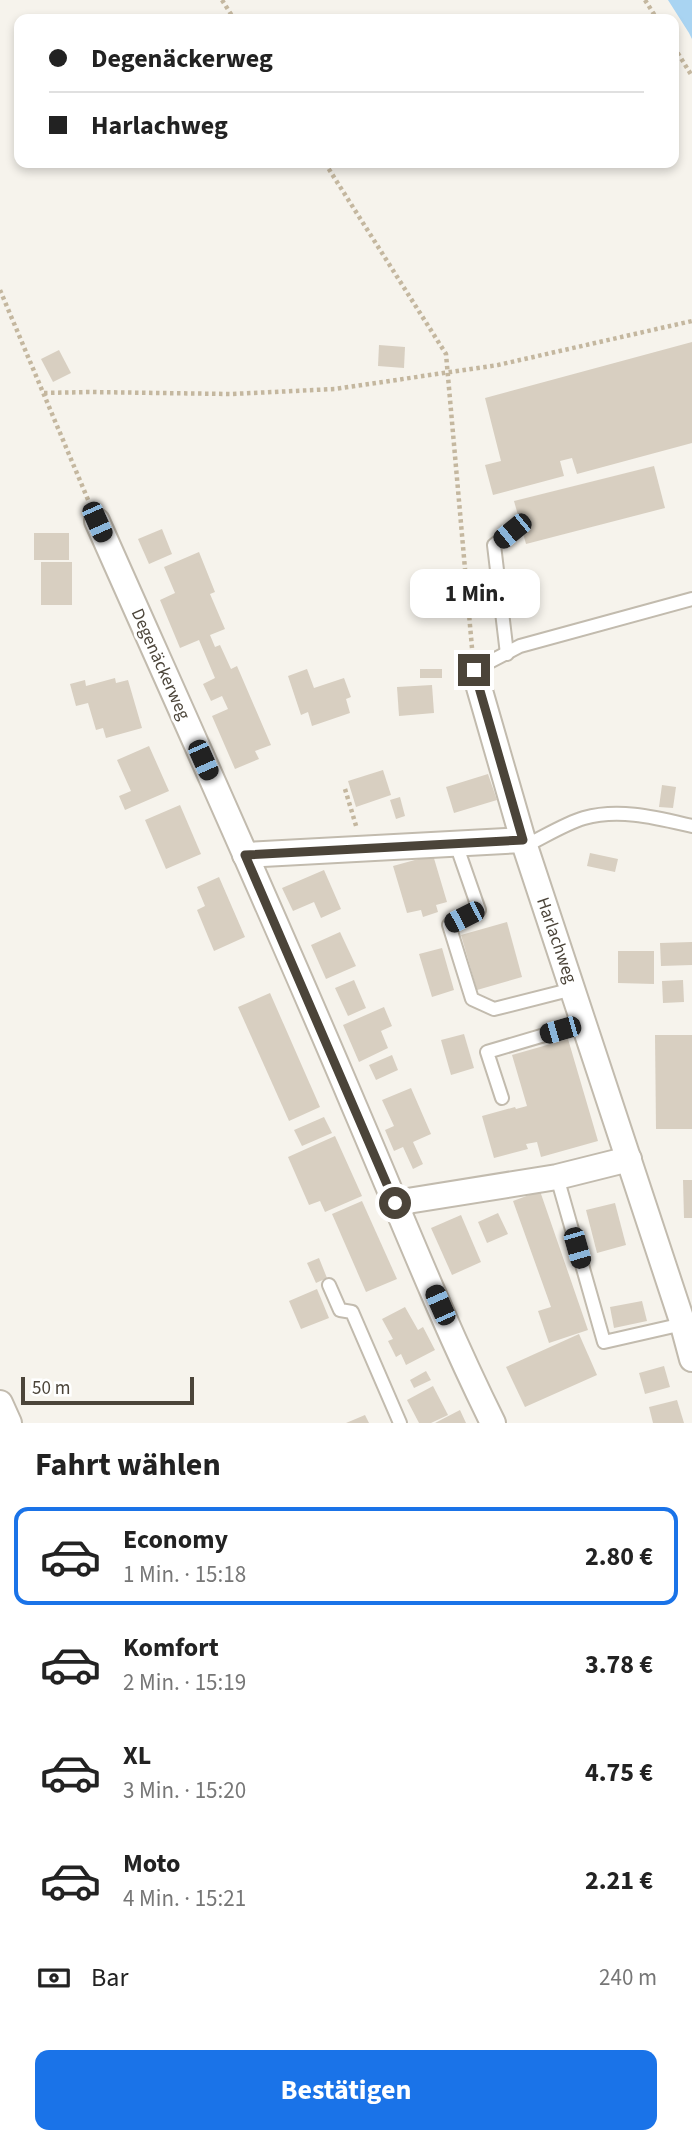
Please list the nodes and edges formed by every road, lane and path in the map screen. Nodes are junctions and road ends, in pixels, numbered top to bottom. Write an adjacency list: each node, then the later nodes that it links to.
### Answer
1 (679, 55): 2 (path)
2 (692, 76)
3 (328, 168): 6 (path)
4 (0, 290): 7 (path)
5 (692, 321): 6 (path)
6 (447, 373): 7 (path); 12 (path)
7 (44, 393): 8 (path)
8 (97, 522): 18 (street, Degenäckerweg)
9 (512, 531): 11 (lane)
10 (692, 599): 11 (lane)
11 (507, 654): 12 (lane)
12 (474, 670): 15 (street, Harlachweg)
13 (345, 789): 17 (path)
14 (692, 826): 15 (lane)
15 (524, 843): 16 (street); 19 (street, Harlachweg)
16 (456, 844): 17 (street); 19 (lane)
17 (363, 849): 18 (street)
18 (245, 855): 24 (street, Degenäckerweg)
19 (573, 989): 20 (street, Harlachweg)
20 (584, 1023): 21 (lane); 22 (street, Harlachweg)
21 (502, 1098)
22 (629, 1159): 23 (street); 26 (street, Harlachweg)
23 (557, 1177): 24 (street); 26 (lane)
24 (395, 1203): 31 (street, Degenäckerweg)
25 (329, 1285): 30 (lane)
26 (682, 1324): 27 (street, Harlachweg)
27 (692, 1359)
28 (0, 1403): 29 (street)
29 (9, 1423)
30 (400, 1423)
31 (493, 1423)

